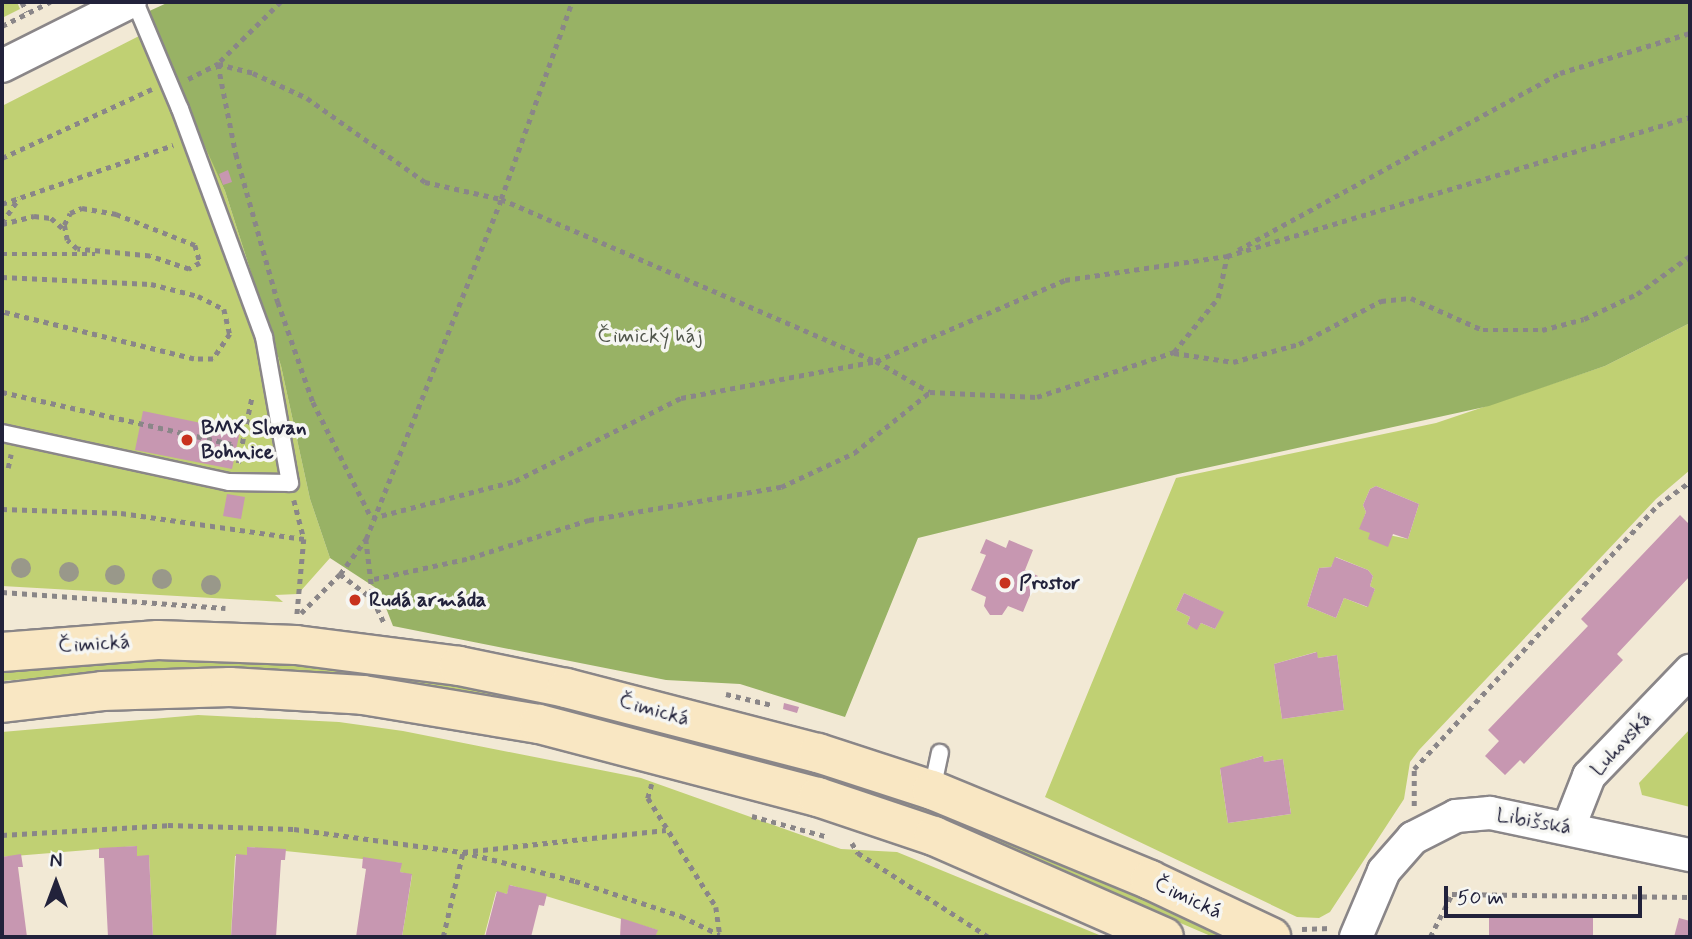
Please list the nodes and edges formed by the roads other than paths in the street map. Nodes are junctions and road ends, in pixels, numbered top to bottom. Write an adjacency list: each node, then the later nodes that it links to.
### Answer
1 (132, 2): 2 (street); 3 (lane)
2 (2, 66)
3 (2, 433)
4 (2, 652): 8 (main road, Čimická)
5 (1690, 671): 9 (street, Luhovská)
6 (2, 703): 11 (main road, Čimická)
7 (940, 753): 8 (lane)
8 (932, 790): 12 (main road, Čimická)
9 (1569, 827): 10 (street, Libišská); 13 (street, Libišská)
10 (1690, 855)
11 (1164, 937)
12 (1271, 937)
13 (1356, 937)

